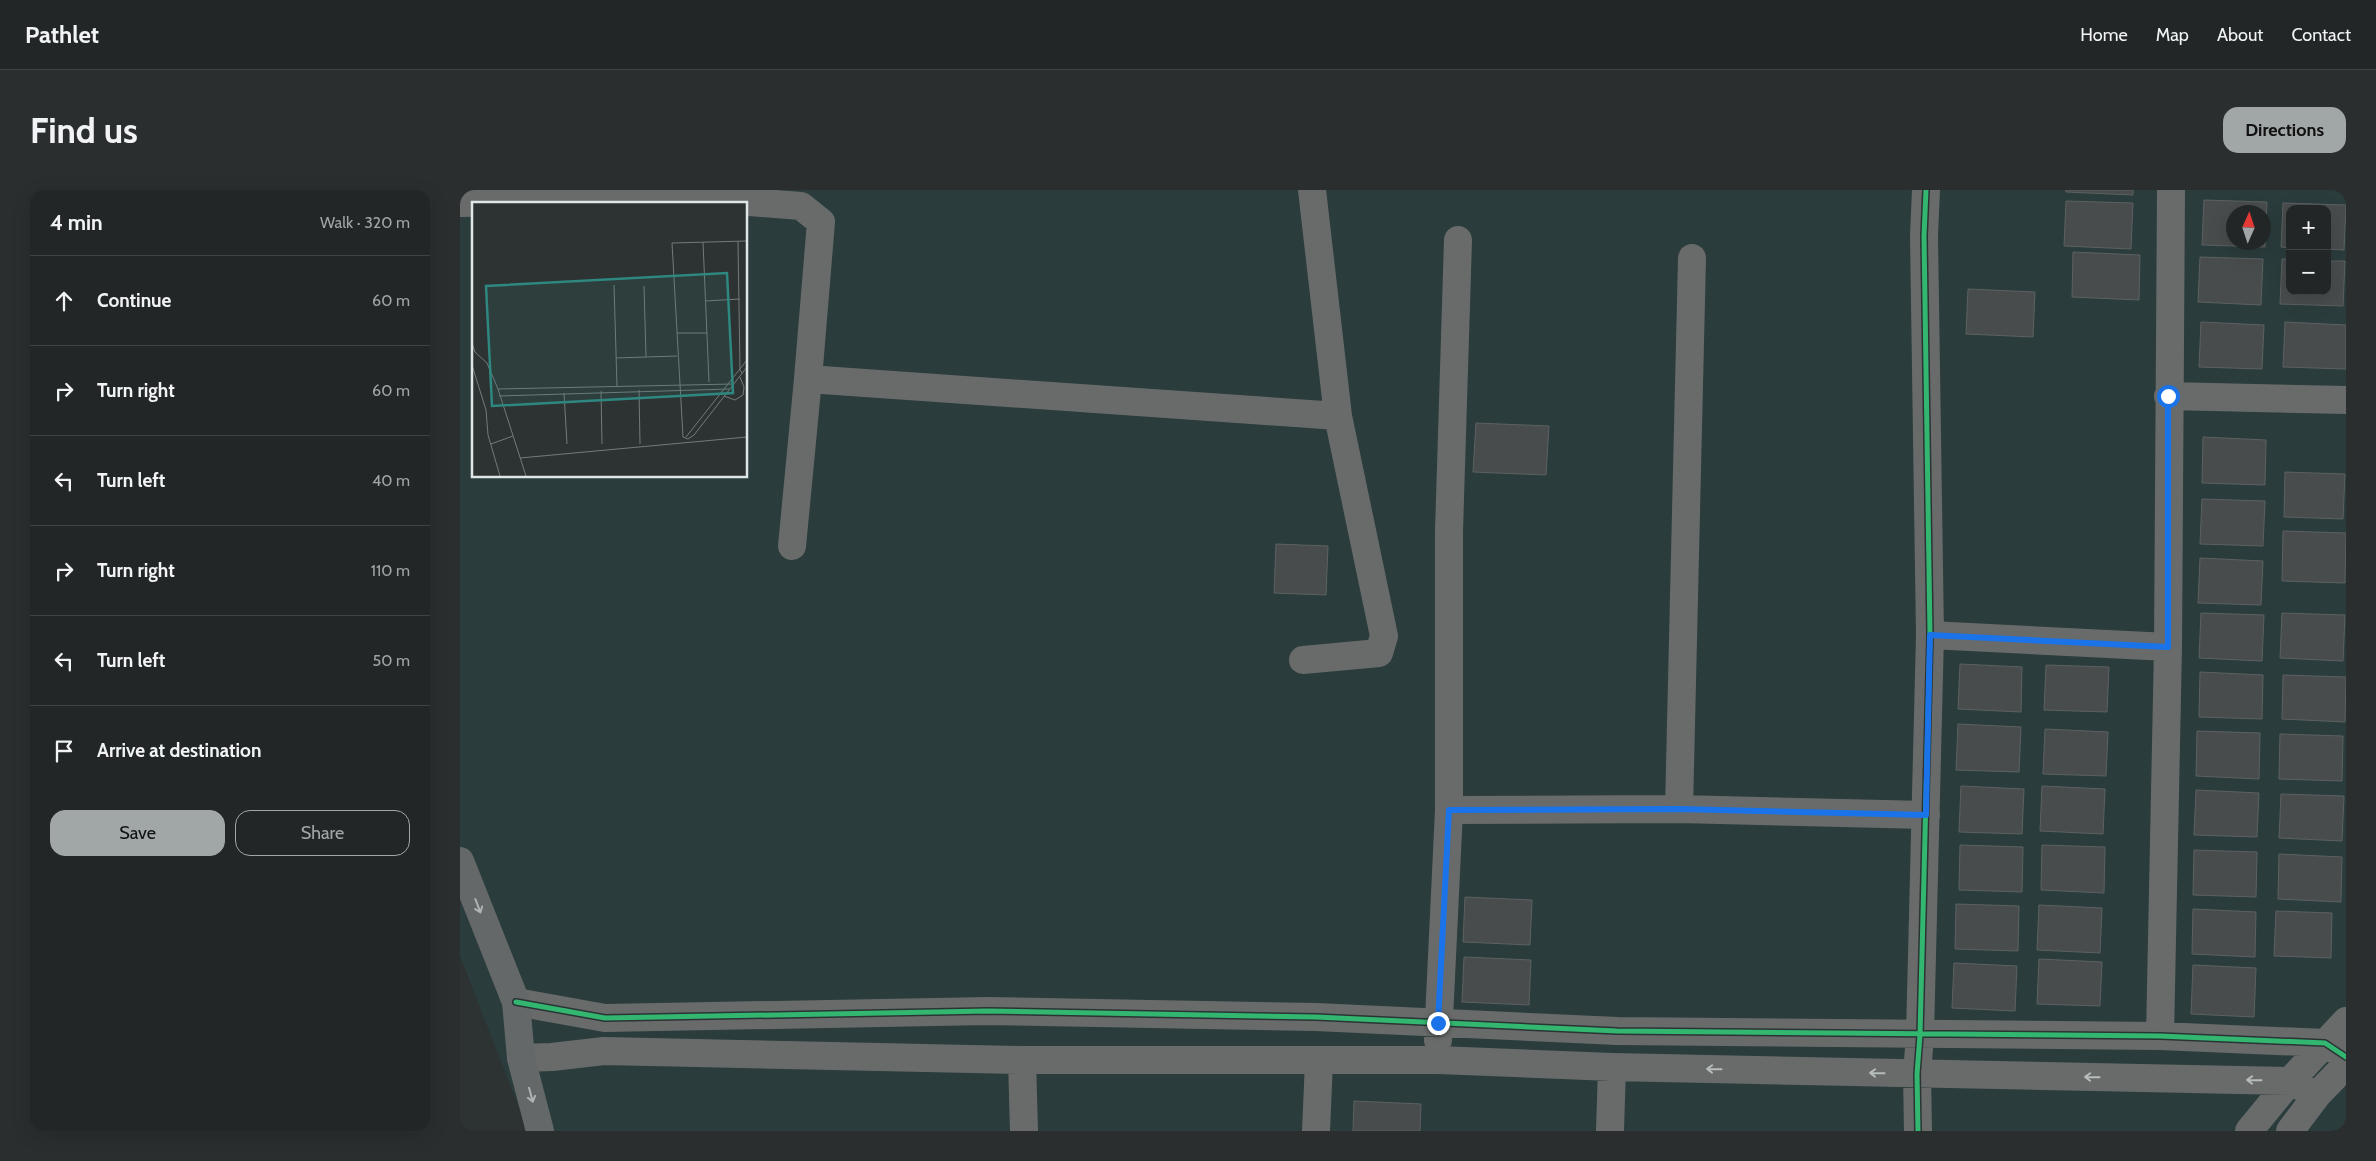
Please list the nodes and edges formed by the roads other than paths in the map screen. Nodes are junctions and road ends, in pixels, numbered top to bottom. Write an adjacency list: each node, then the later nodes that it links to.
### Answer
1 (1312, 190): 10 (street)
2 (1926, 190): 12 (street)
3 (2171, 190): 8 (street)
4 (508, 202): 7 (street)
5 (1458, 240): 16 (street)
6 (1692, 258): 15 (street)
7 (808, 380): 10 (street); 11 (street)
8 (2168, 396): 9 (street); 13 (street)
9 (2346, 400)
10 (1338, 416): 14 (street)
11 (792, 546)
12 (1930, 635): 13 (street); 17 (street)
13 (2168, 647): 23 (street)
14 (1303, 660)
15 (1679, 809): 16 (street); 17 (street)
16 (1449, 810): 21 (street)
17 (1926, 815): 22 (street)
18 (460, 861): 19 (highway, one-way to 19)
19 (516, 1002): 21 (street); 25 (highway)
20 (2346, 1022): 24 (street)
21 (1438, 1023): 22 (street); 27 (street)
22 (1920, 1035): 23 (street); 31 (street)
23 (2160, 1036): 24 (street)
24 (2335, 1050): 32 (street)
25 (520, 1058): 26 (street); 34 (highway, one-way to 34)
26 (1022, 1060): 28 (street); 35 (street)
27 (1438, 1060): 28 (street); 30 (street)
28 (1319, 1061): 36 (street)
29 (2346, 1065): 33 (street)
30 (1612, 1067): 31 (street, one-way to 30); 37 (street)
31 (1917, 1074): 32 (street, one-way to 31); 38 (street)
32 (2290, 1081): 33 (street); 39 (street)
33 (2317, 1096): 40 (street)
34 (540, 1131)
35 (1024, 1131)
36 (1316, 1131)
37 (1610, 1131)
38 (1918, 1131)
39 (2249, 1131)
40 (2290, 1131)

